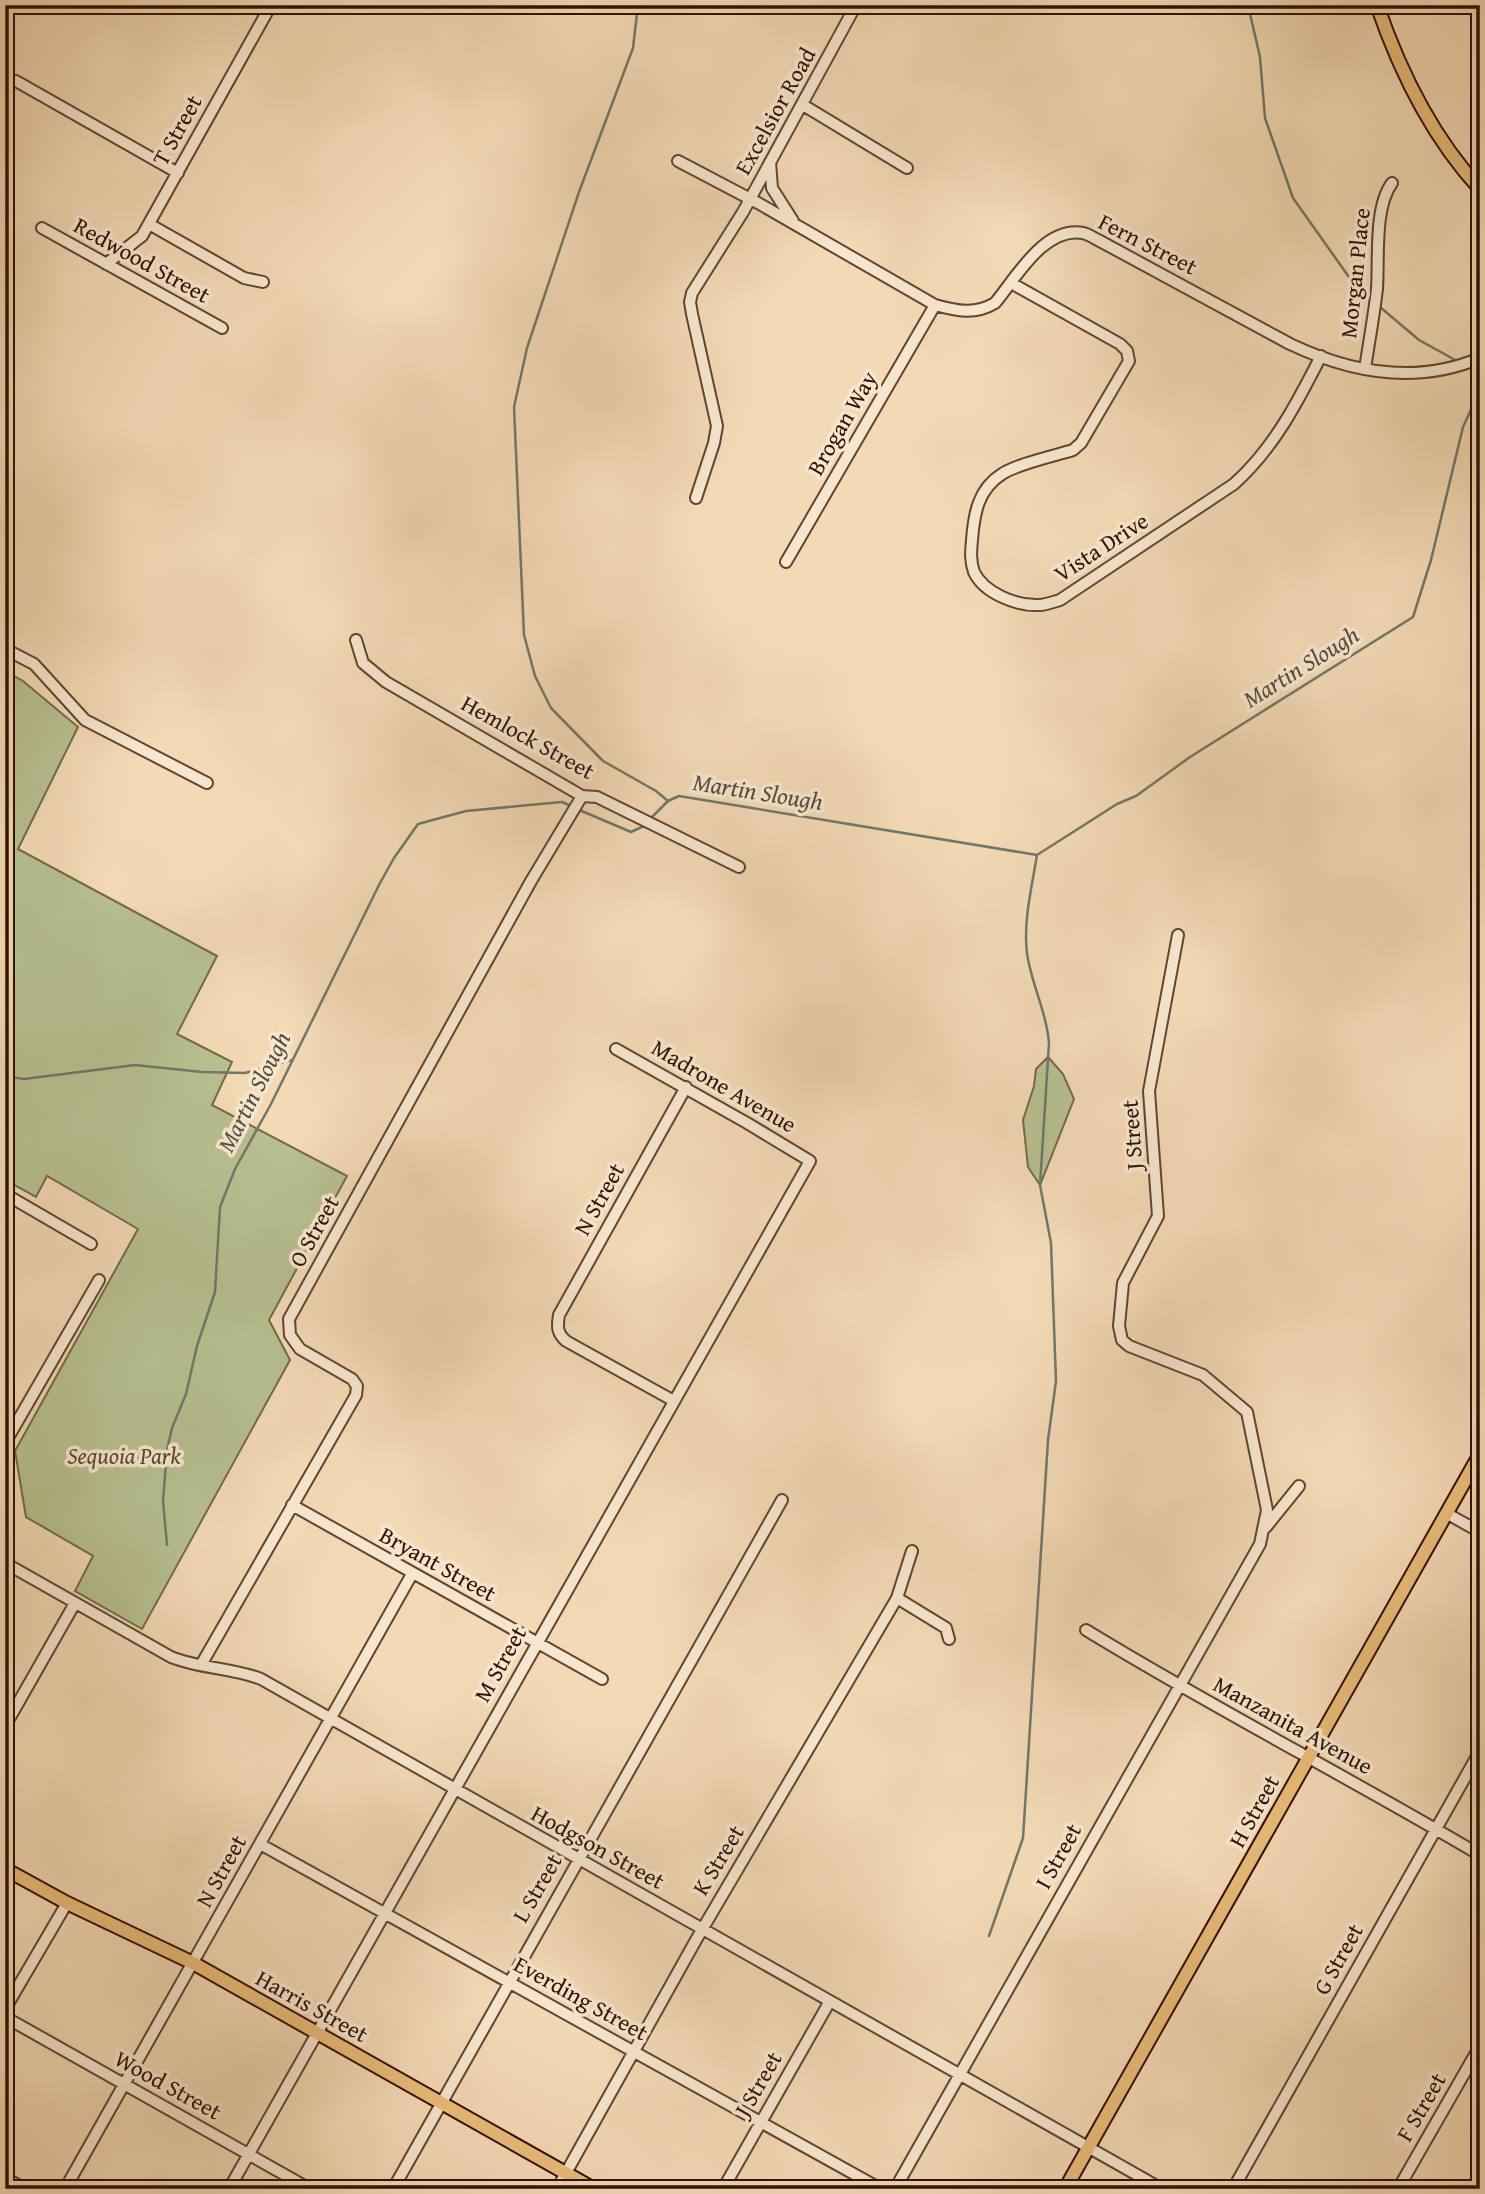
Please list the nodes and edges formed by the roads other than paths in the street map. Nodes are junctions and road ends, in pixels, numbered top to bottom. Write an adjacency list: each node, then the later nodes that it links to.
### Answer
1 (271, 5): 9 (street, T Street)
2 (856, 5): 5 (street, Excelsior Road)
3 (1377, 5): 11 (main road)
4 (16, 81): 9 (street)
5 (803, 105): 7 (street, Excelsior Road); 8 (street)
6 (678, 161): 12 (street, Fern Street)
7 (770, 162): 12 (street, Excelsior Road); 14 (street)
8 (907, 168)
9 (178, 173): 13 (street, T Street)
10 (1392, 183): 23 (street, Morgan Place)
11 (1480, 189)
12 (749, 200): 14 (street, Fern Street); 24 (street, Excelsior Road)
13 (149, 224): 16 (street, T Street); 17 (street)
14 (796, 226): 19 (street, Fern Street)
15 (43, 228): 16 (street, Redwood Street)
16 (106, 264): 20 (street, Redwood Street)
17 (263, 282)
18 (1011, 284): 19 (street, Fern Street); 21 (street, Fern Street); 21 (street, Vista Drive)
19 (935, 305): 25 (street, Brogan Way)
20 (222, 328)
21 (1321, 356): 23 (street, Fern Street)
22 (1480, 358): 23 (street, Fern Street)
23 (1365, 369)
24 (696, 498)
25 (786, 562)
26 (356, 640): 29 (street, Hemlock Street)
27 (5, 649): 28 (street)
28 (207, 783)
29 (582, 796): 30 (street, Hemlock Street); 45 (street, O Street)
30 (739, 867)
31 (1178, 935): 47 (street, J Street)
32 (616, 1049): 33 (street, Madrone Avenue)
33 (686, 1087): 34 (street, Madrone Avenue); 38 (street, N Street)
34 (810, 1161): 38 (street, M Street)
35 (5, 1194): 36 (street)
36 (91, 1244)
37 (99, 1280): 40 (street)
38 (674, 1401): 56 (street, M Street)
39 (5, 1419): 40 (street)
40 (15, 1426): 41 (street)
41 (5, 1443)
42 (1480, 1454): 46 (main road, H Street)
43 (1299, 1486): 47 (street)
44 (782, 1500): 68 (street, L Street)
45 (292, 1505): 51 (street, Bryant Street); 57 (street, O Street)
46 (1446, 1513): 48 (street); 63 (main road, H Street)
47 (1265, 1530): 59 (street, I Street)
48 (1480, 1532)
49 (912, 1551): 52 (street, K Street)
50 (5, 1563): 53 (street, Hodgson Street)
51 (412, 1574): 56 (street, Bryant Street); 60 (street, N Street)
52 (897, 1598): 55 (street); 72 (street, K Street)
53 (75, 1603): 57 (street, Hodgson Street); 61 (street)
54 (1086, 1630): 59 (street, Manzanita Avenue)
55 (949, 1639)
56 (536, 1643): 58 (street, Bryant Street); 64 (street, M Street)
57 (201, 1665): 60 (street, Hodgson Street)
58 (602, 1679)
59 (1178, 1685): 63 (street, Manzanita Avenue); 81 (street, I Street)
60 (330, 1719): 64 (street, Hodgson Street); 66 (street, N Street)
61 (6, 1722)
62 (1480, 1751): 65 (street, G Street)
63 (1308, 1758): 65 (street, Manzanita Avenue); 85 (main road, H Street)
64 (454, 1790): 68 (street, Hodgson Street); 71 (street, M Street)
65 (1436, 1829): 67 (street, Manzanita Avenue); 101 (street, G Street)
66 (260, 1844): 71 (street, Everding Street); 73 (street, N Street)
67 (1480, 1855)
68 (578, 1859): 72 (street, Hodgson Street); 74 (street, L Street)
69 (5, 1869): 70 (main road, Harris Street)
70 (67, 1903): 73 (main road, Harris Street); 76 (street)
71 (385, 1913): 74 (street, Everding Street); 78 (street, M Street)
72 (702, 1929): 75 (street, Hodgson Street); 80 (street, K Street)
73 (193, 1963): 78 (main road, Harris Street); 82 (street, N Street)
74 (508, 1981): 80 (street, Everding Street); 83 (street, L Street)
75 (830, 2001): 81 (street, Hodgson Street); 84 (street, J Street)
76 (5, 2009)
77 (5, 2017): 82 (street, Wood Street)
78 (317, 2032): 83 (main road, Harris Street); 86 (street, M Street)
79 (1480, 2046): 102 (street, F Street)
80 (634, 2052): 84 (street, Everding Street); 87 (street, K Street)
81 (959, 2074): 85 (street, Hodgson Street); 98 (street, I Street)
82 (124, 2084): 86 (street, Wood Street); 90 (street, N Street)
83 (441, 2102): 87 (main road, Harris Street); 93 (street, L Street)
84 (761, 2122): 96 (street, J Street); 97 (street, Everding Street)
85 (1088, 2148): 99 (main road, H Street); 100 (street, Hodgson Street)
86 (248, 2154): 91 (street, M Street); 92 (street, Wood Street)
87 (566, 2173): 94 (street, K Street); 95 (main road, Harris Street)
88 (5, 2178): 89 (street)
89 (25, 2189)
90 (65, 2189)
91 (229, 2189)
92 (310, 2189)
93 (393, 2189)
94 (557, 2189)
95 (594, 2189)
96 (723, 2189)
97 (881, 2189)
98 (895, 2189)
99 (1065, 2189)
100 (1162, 2189)
101 (1233, 2189)
102 (1398, 2189)

